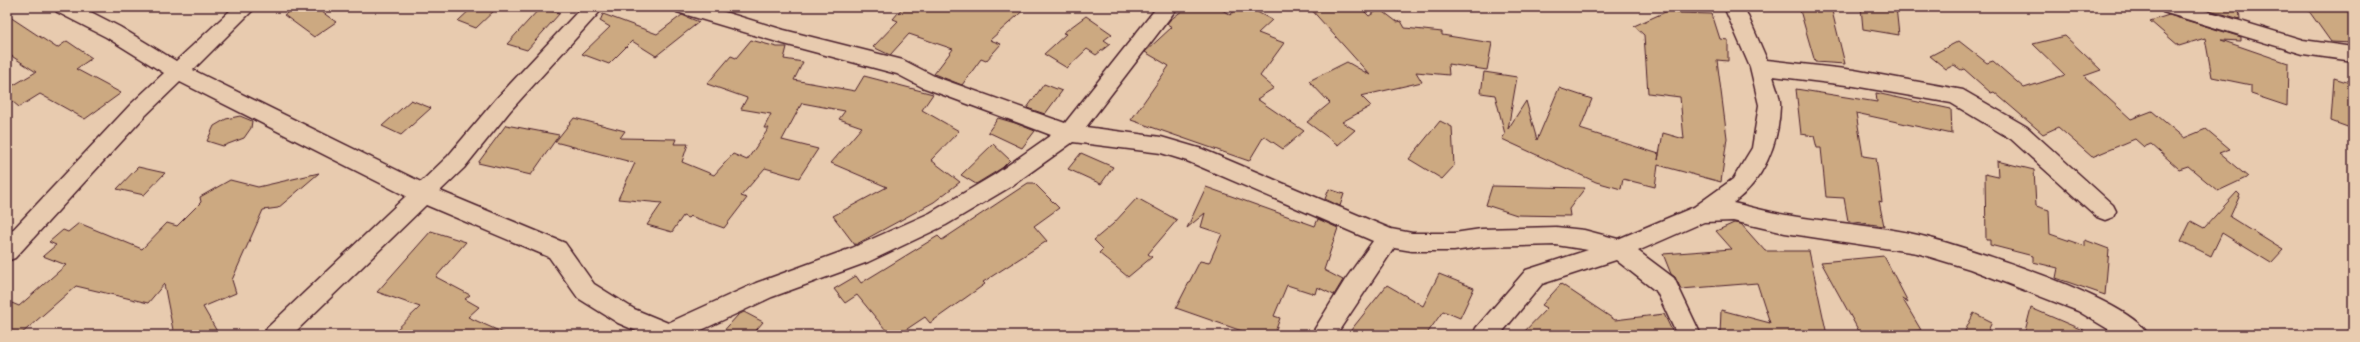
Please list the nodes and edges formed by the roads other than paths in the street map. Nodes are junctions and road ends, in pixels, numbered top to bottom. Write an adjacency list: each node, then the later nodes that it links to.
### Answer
1 (64, 7): 10 (street)
2 (246, 7): 10 (street)
3 (594, 7): 12 (street)
4 (684, 7): 11 (street)
5 (1168, 7): 11 (street)
6 (1734, 7): 9 (street)
7 (2170, 7): 8 (street)
8 (2353, 54)
9 (1760, 67): 13 (street); 14 (street)
10 (180, 73): 12 (street); 17 (street)
11 (1069, 133): 15 (street); 18 (street)
12 (424, 194): 18 (street); 19 (street)
13 (2105, 211)
14 (1702, 213): 16 (street); 23 (street)
15 (1388, 238): 16 (street); 20 (street)
16 (1619, 249): 21 (street); 22 (street)
17 (7, 251)
18 (666, 334)
19 (276, 335)
20 (1323, 335)
21 (1485, 335)
22 (1689, 335)
23 (2136, 335)

